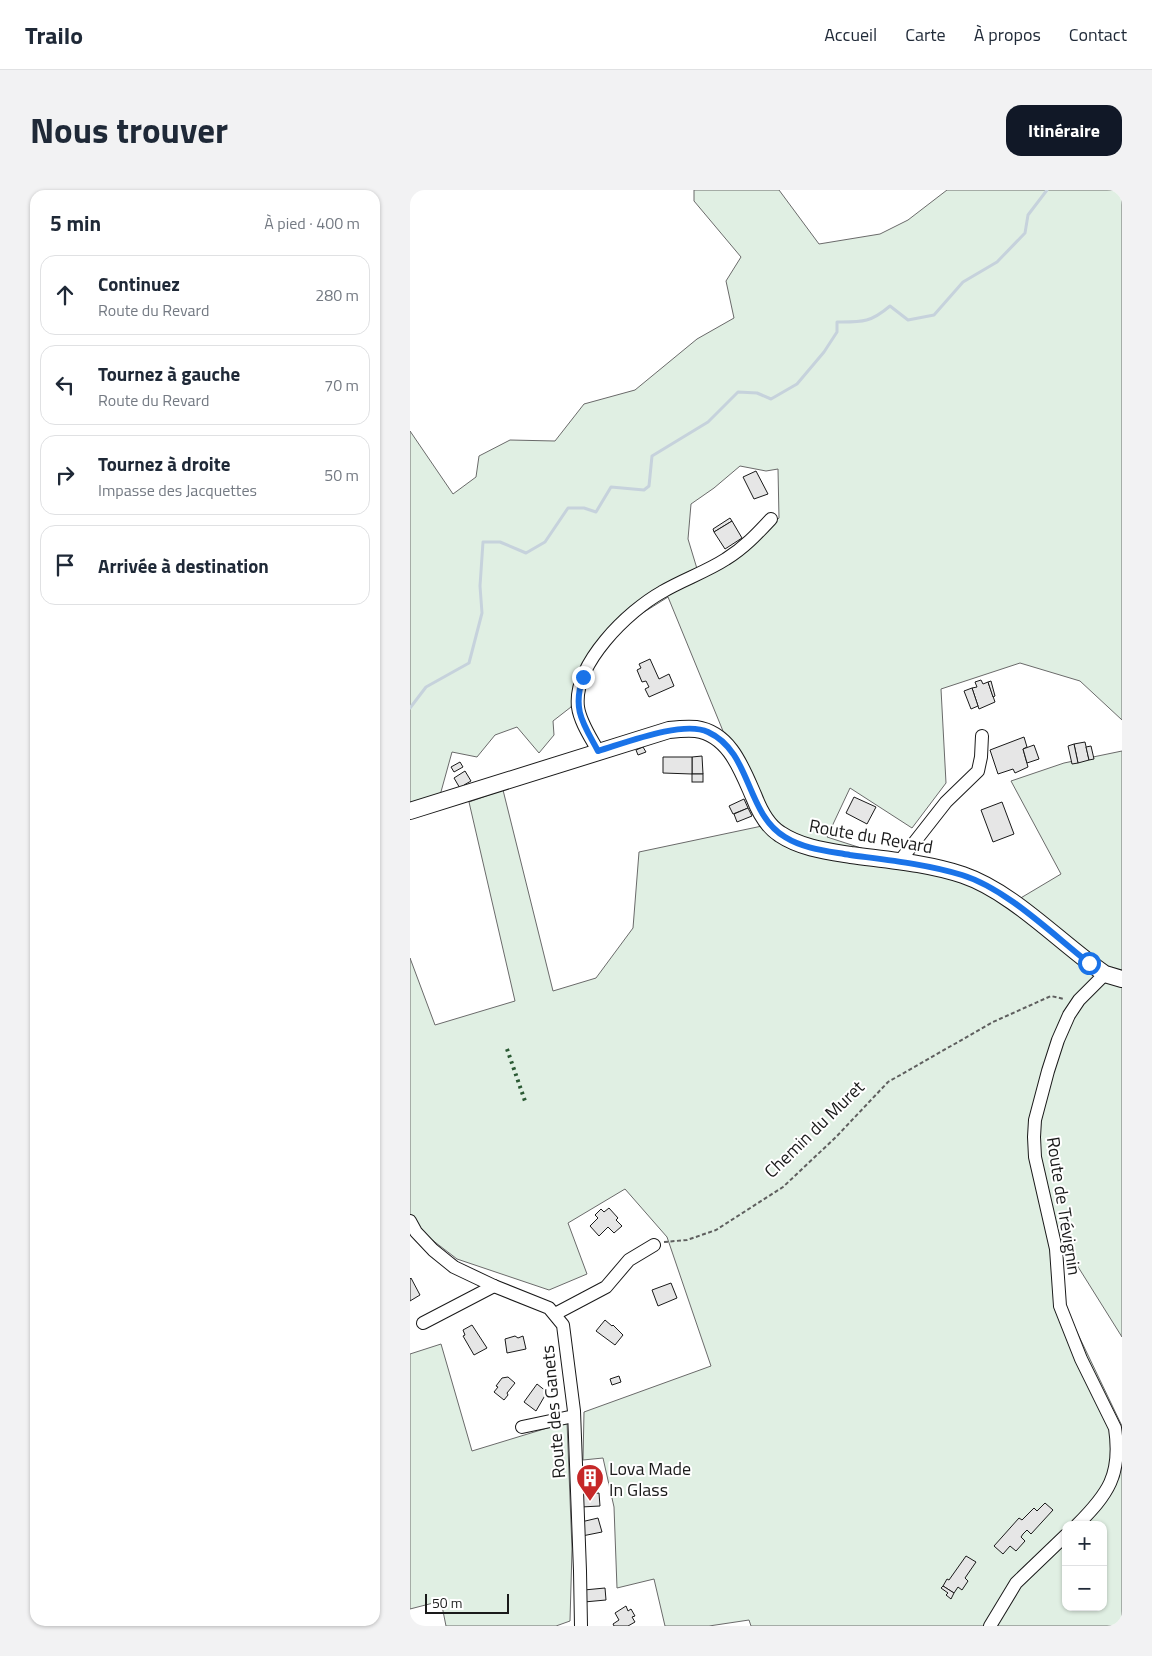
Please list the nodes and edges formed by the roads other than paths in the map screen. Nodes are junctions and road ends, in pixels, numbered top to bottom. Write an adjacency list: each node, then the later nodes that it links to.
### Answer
1 (771, 518): 3 (street)
2 (982, 736): 5 (street)
3 (598, 751): 4 (main road, Route du Revard); 5 (main road, Route du Revard)
4 (410, 811)
5 (899, 862): 6 (main road, Route du Revard)
6 (1105, 974): 7 (main road, Route du Revard); 15 (street, Route de Trévignin)
7 (1122, 979)
8 (410, 1221): 10 (street)
9 (654, 1245): 11 (street)
10 (494, 1286): 11 (street); 12 (street)
11 (555, 1314): 13 (street, Route des Ganets)
12 (423, 1324)
13 (574, 1416): 14 (street); 17 (street, Route des Ganets)
14 (522, 1427)
15 (1081, 1521)
16 (1062, 1539): 18 (street)
17 (581, 1626)
18 (990, 1626)

